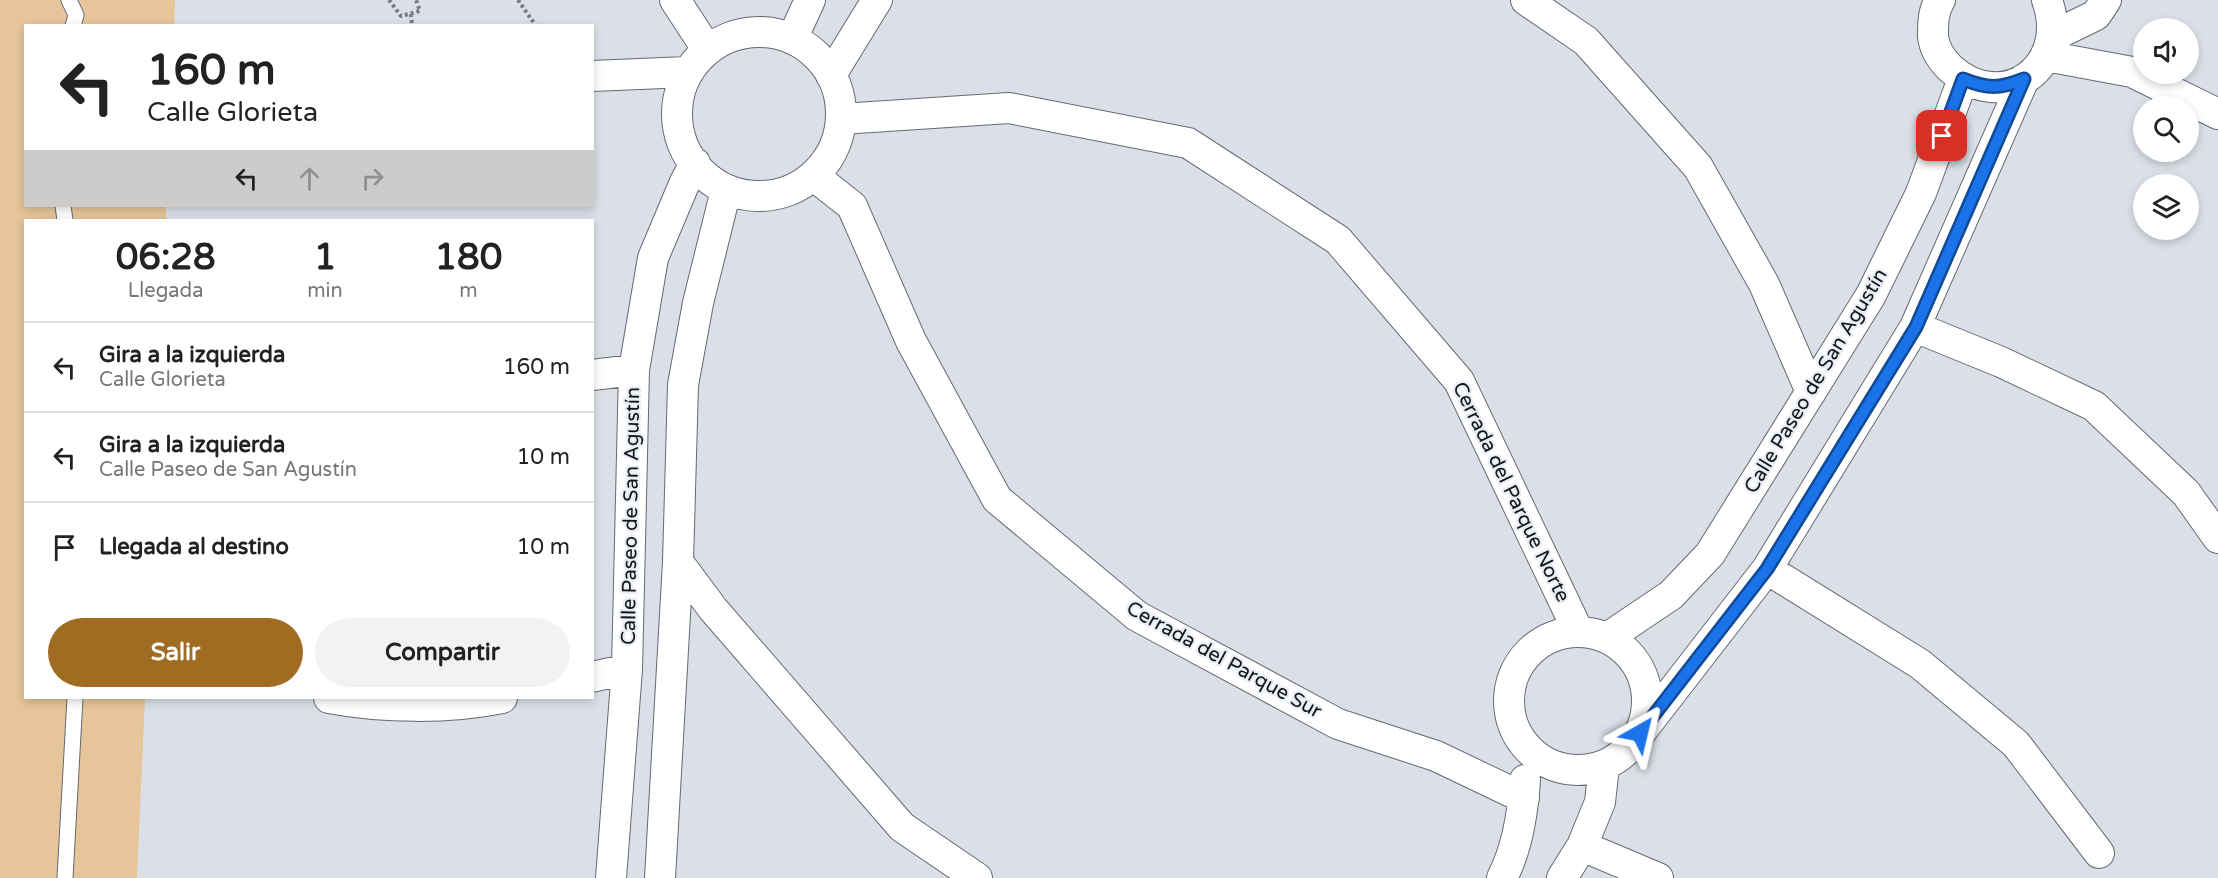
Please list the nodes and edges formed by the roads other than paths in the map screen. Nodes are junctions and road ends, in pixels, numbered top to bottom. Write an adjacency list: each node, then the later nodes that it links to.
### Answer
1 (69, 0): 9 (lane)
2 (675, 0): 12 (street)
3 (810, 0): 10 (street)
4 (877, 0): 14 (street)
5 (1526, 0): 26 (street)
6 (2047, 0): 11 (street)
7 (2106, 0): 11 (street)
8 (1932, 7): 16 (street)
9 (76, 13)
10 (792, 39): 12 (street); 14 (street)
11 (2049, 46): 17 (street); 18 (street)
12 (707, 49): 13 (street)
13 (687, 72): 15 (street); 20 (street)
14 (831, 75): 19 (street)
15 (594, 76)
16 (1963, 79): 17 (street); 26 (street, Calle Paseo de San Agustín)
17 (2024, 79): 23 (street)
18 (2218, 114)
19 (841, 119): 21 (street); 30 (street, Cerrada del Parque Norte)
20 (695, 164): 22 (street); 24 (street, Calle Paseo de San Agustín)
21 (814, 176): 22 (street); 40 (street, Cerrada del Parque Sur)
22 (726, 190): 28 (street)
23 (1916, 327): 27 (street); 29 (street)
24 (634, 370): 25 (street); 32 (street, Calle Paseo de San Agustín)
25 (594, 375)
26 (1811, 392): 31 (street, Calle Paseo de San Agustín)
27 (2218, 538)
28 (678, 562): 45 (street); 46 (street)
29 (1767, 569): 37 (street); 42 (street)
30 (1578, 631): 31 (street); 38 (street)
31 (1607, 638): 37 (street)
32 (627, 669): 33 (street); 44 (street, Calle Paseo de San Agustín)
33 (594, 677)
34 (75, 699): 43 (lane)
35 (335, 699): 36 (street)
36 (497, 699)
37 (1640, 733): 39 (street)
38 (1527, 750): 39 (street); 40 (street)
39 (1604, 766): 41 (street)
40 (1524, 798): 47 (street)
41 (1582, 846): 48 (street); 49 (street)
42 (2098, 854)
43 (65, 878)
44 (611, 878)
45 (660, 878)
46 (976, 878)
47 (1502, 878)
48 (1562, 878)
49 (1658, 878)

